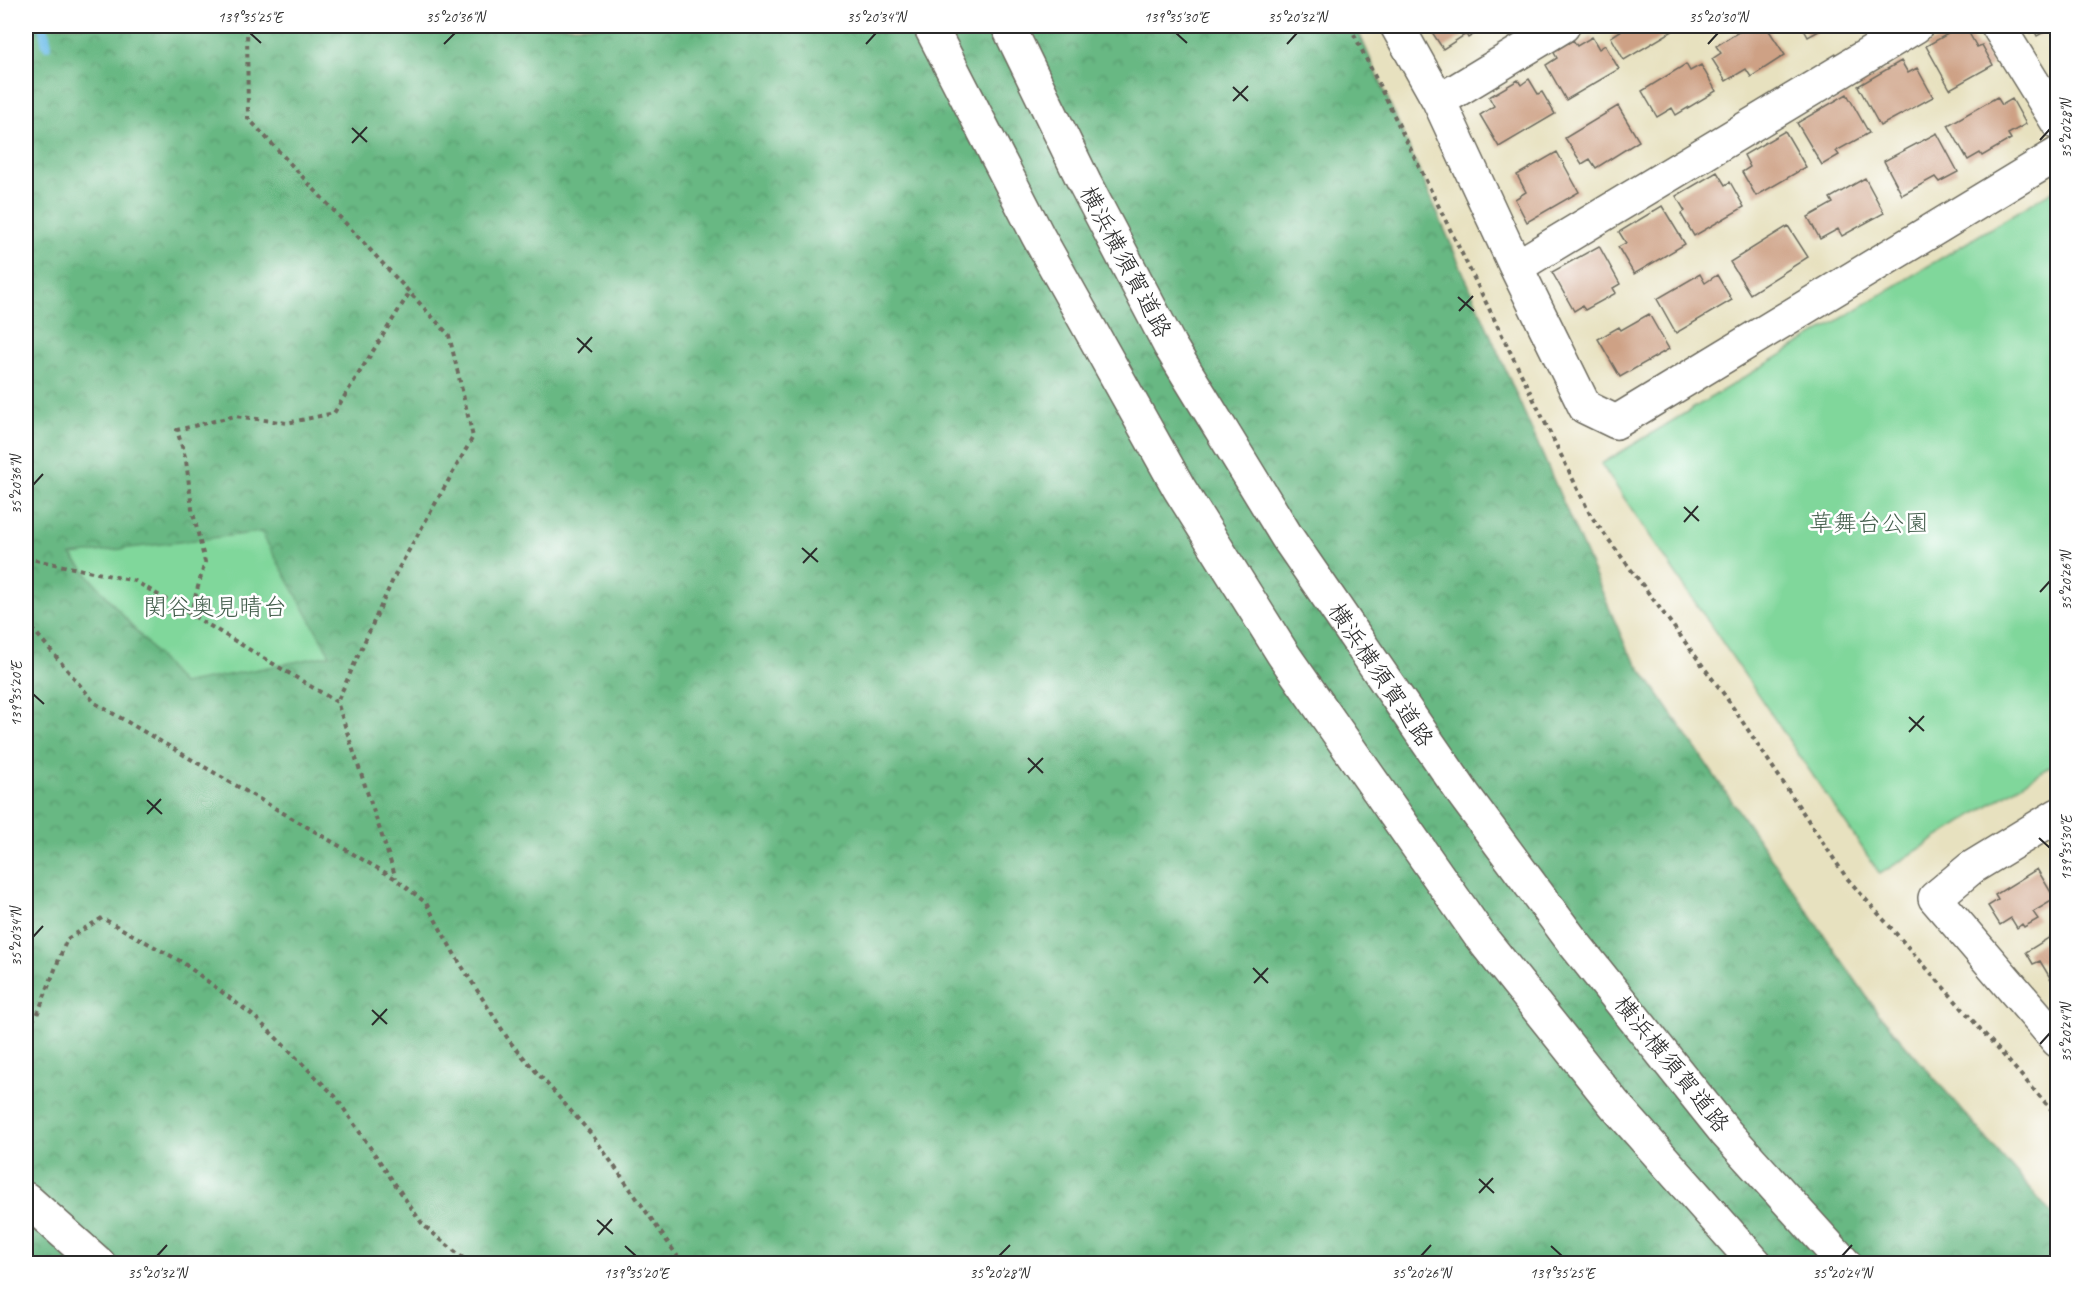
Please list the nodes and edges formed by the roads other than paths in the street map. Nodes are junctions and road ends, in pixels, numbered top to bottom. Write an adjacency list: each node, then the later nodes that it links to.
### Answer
1 (930, 26): 15 (main road)
2 (1008, 26): 16 (main road, 横浜横須賀道路)
3 (1397, 26): 7 (main road)
4 (1563, 26): 7 (main road)
5 (1916, 26): 10 (main road)
6 (1998, 26): 8 (main road)
7 (1439, 101): 10 (main road)
8 (2058, 123)
9 (2058, 154): 10 (main road)
10 (1516, 267)
11 (2058, 815): 12 (main road)
12 (2058, 1041)
13 (26, 1199): 14 (main road)
14 (99, 1263)
15 (1756, 1263)
16 (1845, 1263)

